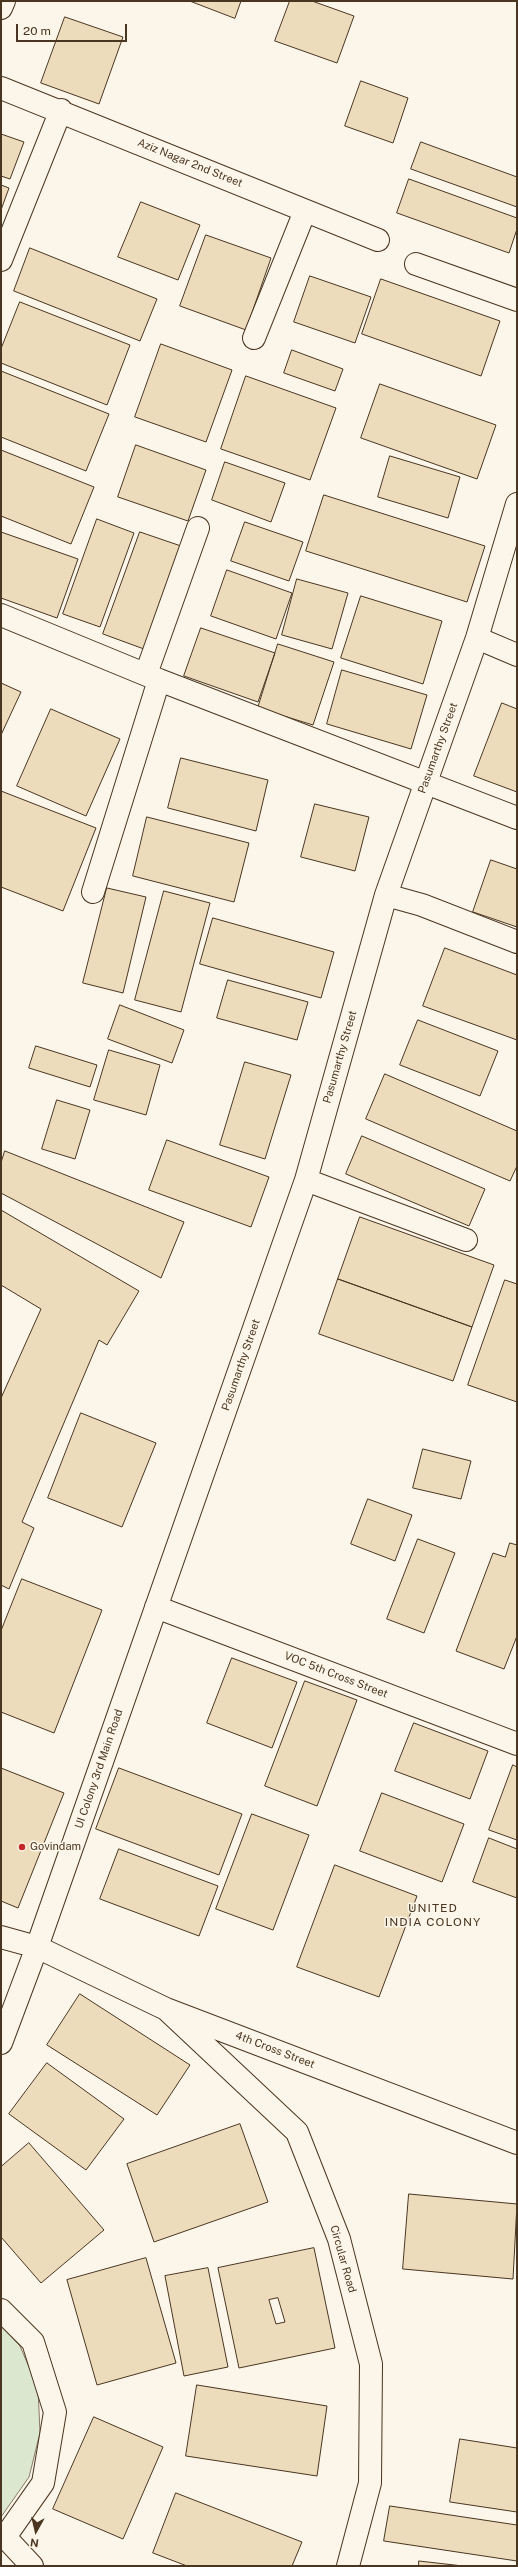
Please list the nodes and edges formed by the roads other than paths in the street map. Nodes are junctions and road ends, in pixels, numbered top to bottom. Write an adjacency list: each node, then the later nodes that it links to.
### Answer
1 (4, 1): 2 (street)
2 (1, 8)
3 (1, 88): 4 (street, Aziz Nagar 2nd Street)
4 (61, 110): 5 (street, Aziz Nagar 2nd Street); 7 (street)
5 (305, 210): 6 (street, Aziz Nagar 2nd Street); 10 (street)
6 (378, 240)
7 (1, 260)
8 (416, 264): 9 (street)
9 (517, 300)
10 (254, 338)
11 (517, 504): 14 (street, Pasumarthy Street)
12 (198, 528): 16 (street)
13 (1, 615): 16 (street)
14 (477, 638): 15 (street); 17 (street, Pasumarthy Street)
15 (517, 655)
16 (153, 677): 17 (street); 19 (street)
17 (425, 783): 18 (street); 20 (street, Pasumarthy Street)
18 (517, 818)
19 (93, 892)
20 (386, 895): 21 (street); 22 (street, Pasumarthy Street)
21 (517, 942)
22 (306, 1180): 23 (street); 24 (street, Pasumarthy Street)
23 (466, 1240)
24 (156, 1607): 25 (street, VOC 5th Cross Street); 27 (street, UI Colony 3rd Main Road)
25 (517, 1744)
26 (1, 1937): 27 (street, 4th Cross Street)
27 (37, 1947): 28 (street, 4th Cross Street); 29 (street, UI Colony 3rd Main Road)
28 (166, 2009): 30 (street, 4th Cross Street); 34 (street, Circular Road)
29 (1, 2043)
30 (517, 2143)
31 (1, 2310): 32 (street)
32 (3, 2538): 33 (street)
33 (32, 2566)
34 (348, 2566)

